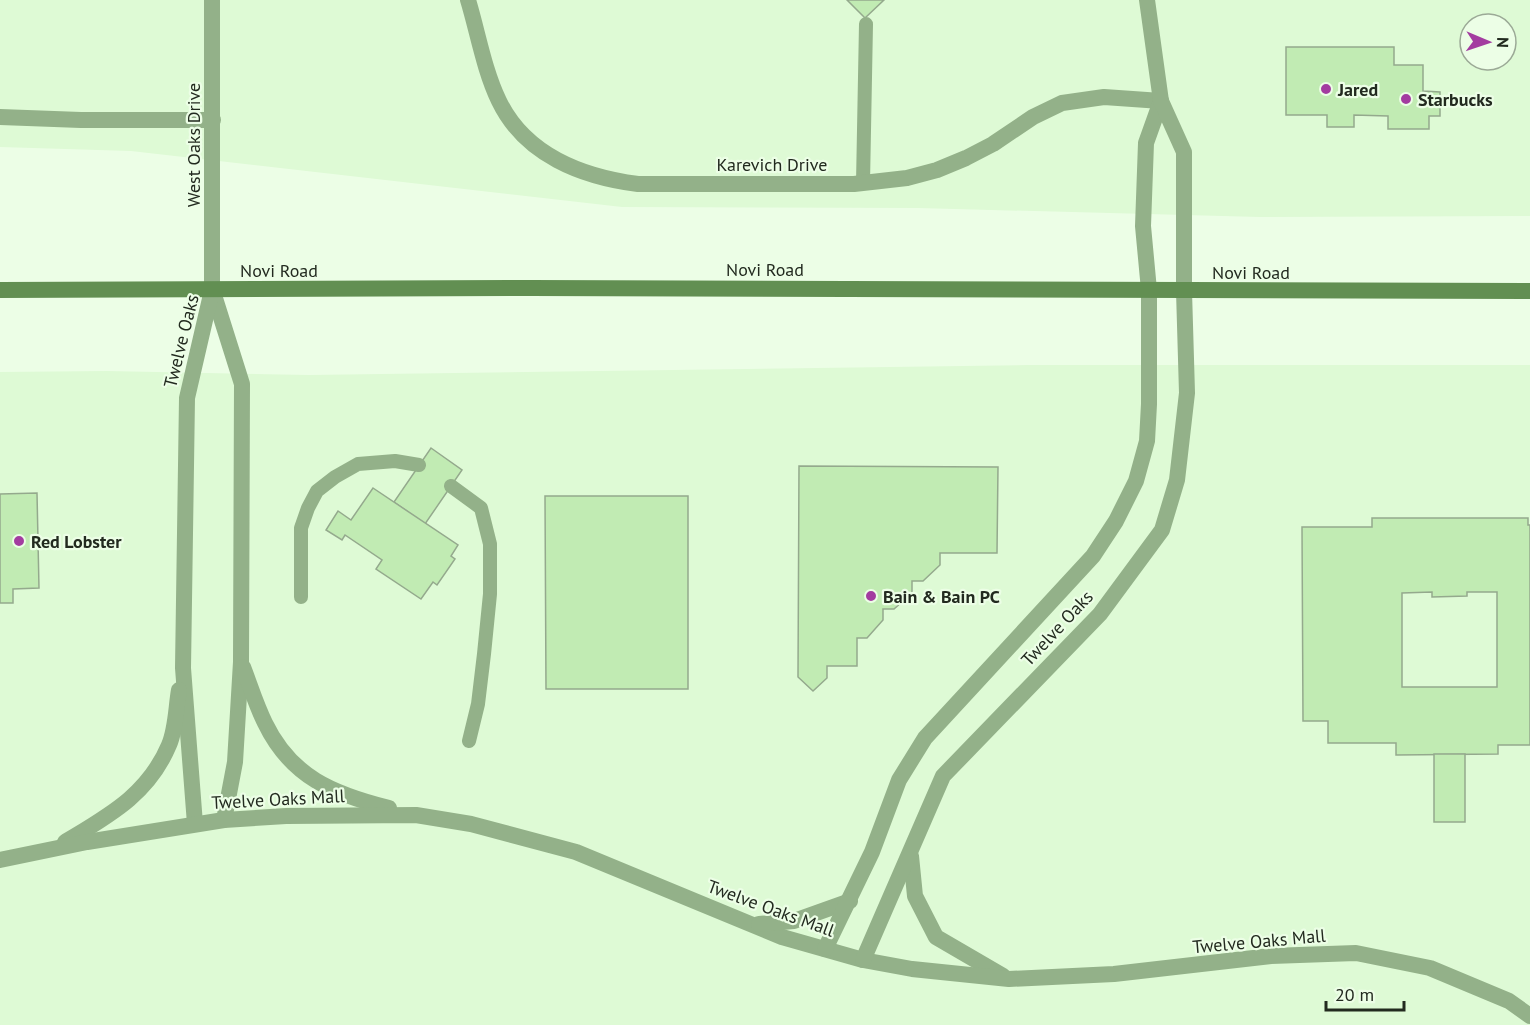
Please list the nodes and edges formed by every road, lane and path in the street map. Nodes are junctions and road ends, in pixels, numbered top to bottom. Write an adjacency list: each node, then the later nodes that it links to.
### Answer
1 (212, 0): 7 (street, West Oaks Drive)
2 (468, 0): 8 (street, Karevich Drive)
3 (1147, 0): 5 (street)
4 (866, 24): 8 (lane)
5 (1161, 101): 8 (street, Karevich Drive); 11 (street); 12 (street)
6 (0, 117): 7 (street)
7 (213, 120): 10 (street, West Oaks Drive)
8 (863, 183)
9 (0, 290): 10 (main road, Novi Road)
10 (212, 290): 11 (main road, Novi Road); 17 (street, Twelve Oaks); 18 (street, Twelve Oaks)
11 (1149, 290): 12 (main road, Novi Road); 26 (street, Twelve Oaks)
12 (1184, 291): 13 (main road, Novi Road); 24 (street, Twelve Oaks)
13 (1530, 291)
14 (419, 465): 16 (lane)
15 (451, 486): 19 (lane)
16 (301, 597)
17 (241, 662): 20 (street); 21 (street, Twelve Oaks)
18 (183, 668): 22 (street, Twelve Oaks); 23 (street)
19 (470, 741)
20 (416, 815): 21 (street, Twelve Oaks Mall); 27 (street, Twelve Oaks Mall)
21 (224, 820): 22 (street, Twelve Oaks Mall)
22 (195, 824): 23 (street, Twelve Oaks Mall)
23 (56, 848): 25 (street, Twelve Oaks Mall)
24 (911, 854): 29 (street, Twelve Oaks); 30 (street)
25 (0, 860)
26 (850, 901): 27 (street); 28 (street, Twelve Oaks)
27 (752, 924): 28 (street, Twelve Oaks Mall)
28 (825, 949): 29 (street, Twelve Oaks Mall)
29 (863, 960): 30 (street, Twelve Oaks Mall)
30 (1009, 979): 31 (street, Twelve Oaks Mall)
31 (1530, 1016)

